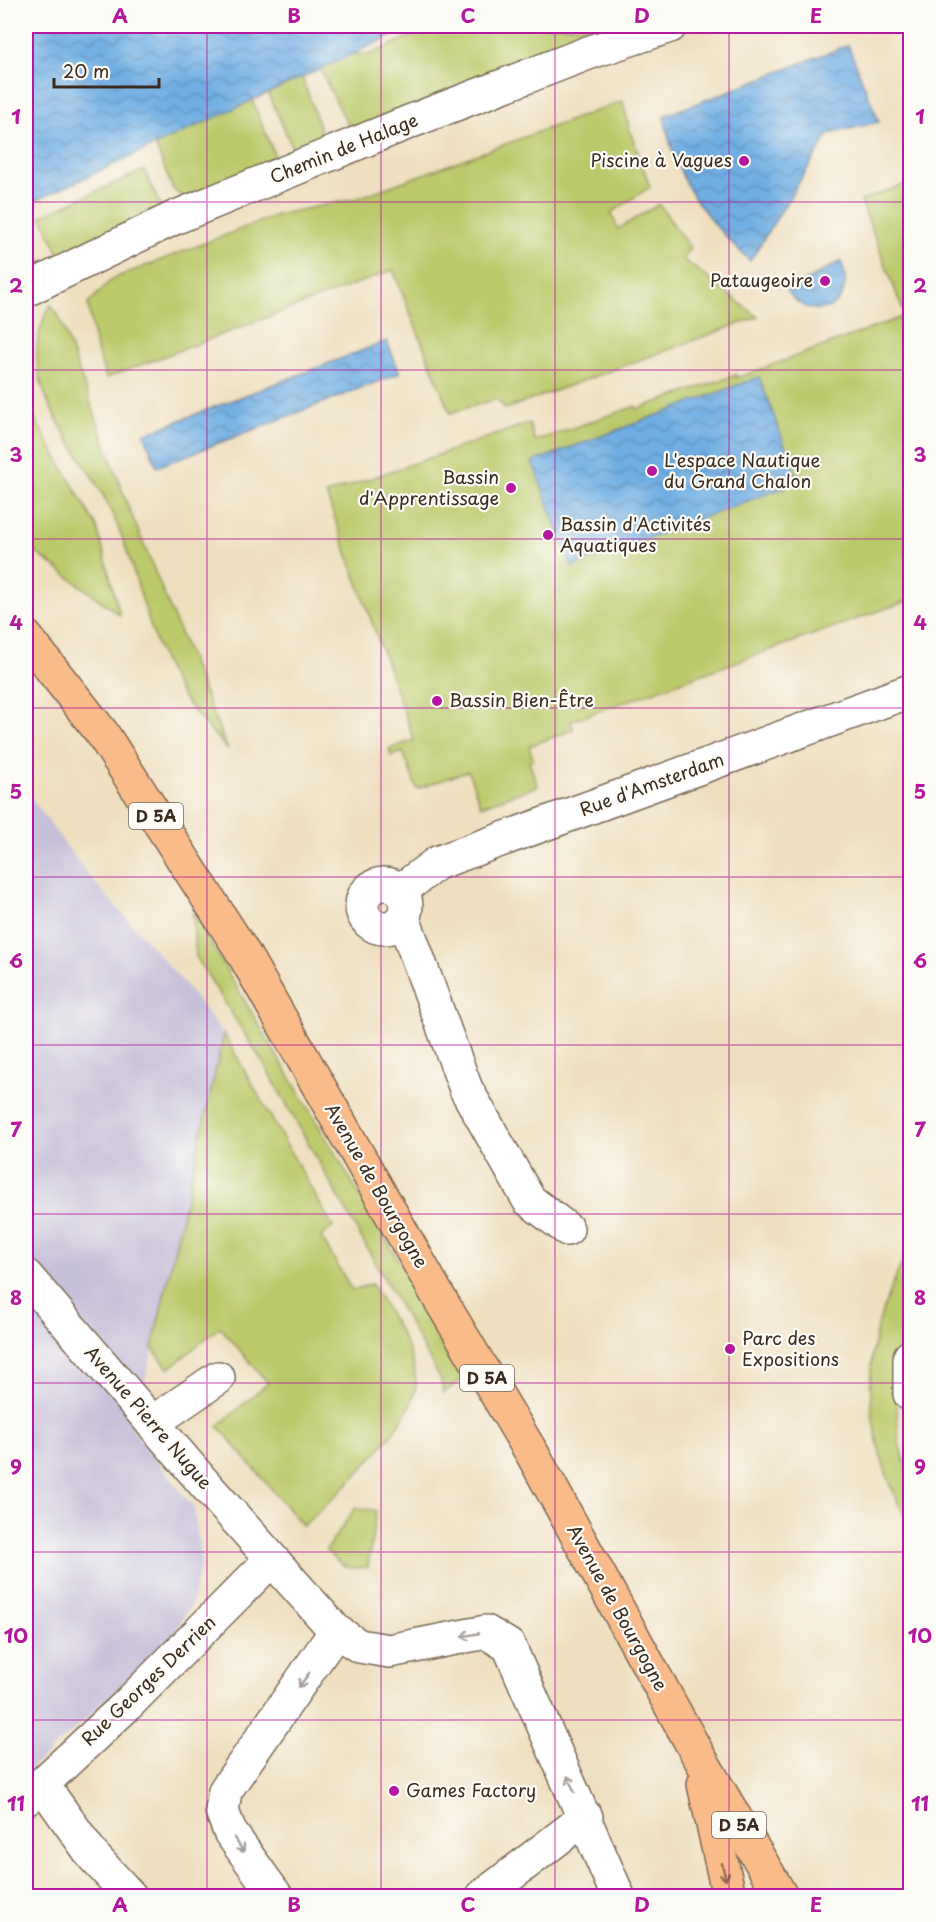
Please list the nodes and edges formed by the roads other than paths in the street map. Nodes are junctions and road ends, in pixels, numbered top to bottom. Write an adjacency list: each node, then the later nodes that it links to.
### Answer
1 (669, 26): 2 (street, Chemin de Halage)
2 (26, 290)
3 (26, 637): 13 (main road, Avenue de Bourgogne / D 5A)
4 (910, 691): 5 (street, Rue d'Amsterdam)
5 (567, 1229)
6 (26, 1276): 10 (street, Avenue Pierre Nugue)
7 (910, 1357): 9 (street)
8 (219, 1378): 10 (street)
9 (910, 1394)
10 (152, 1423): 11 (street, Avenue Pierre Nugue)
11 (271, 1560): 12 (street, Avenue Pierre Nugue); 14 (street, Rue Georges Derrien)
12 (336, 1631): 15 (street, Avenue Pierre Nugue, one-way to 12); 17 (street, one-way to 17)
13 (697, 1753): 20 (main road, Avenue de Bourgogne / D 5A, one-way to 20); 21 (main road, Avenue de Bourgogne / D 5A)
14 (34, 1791): 16 (street)
15 (586, 1817): 18 (street); 19 (street, Avenue Pierre Nugue)
16 (130, 1896)
17 (276, 1896)
18 (483, 1896)
19 (618, 1896)
20 (729, 1896)
21 (781, 1896)

